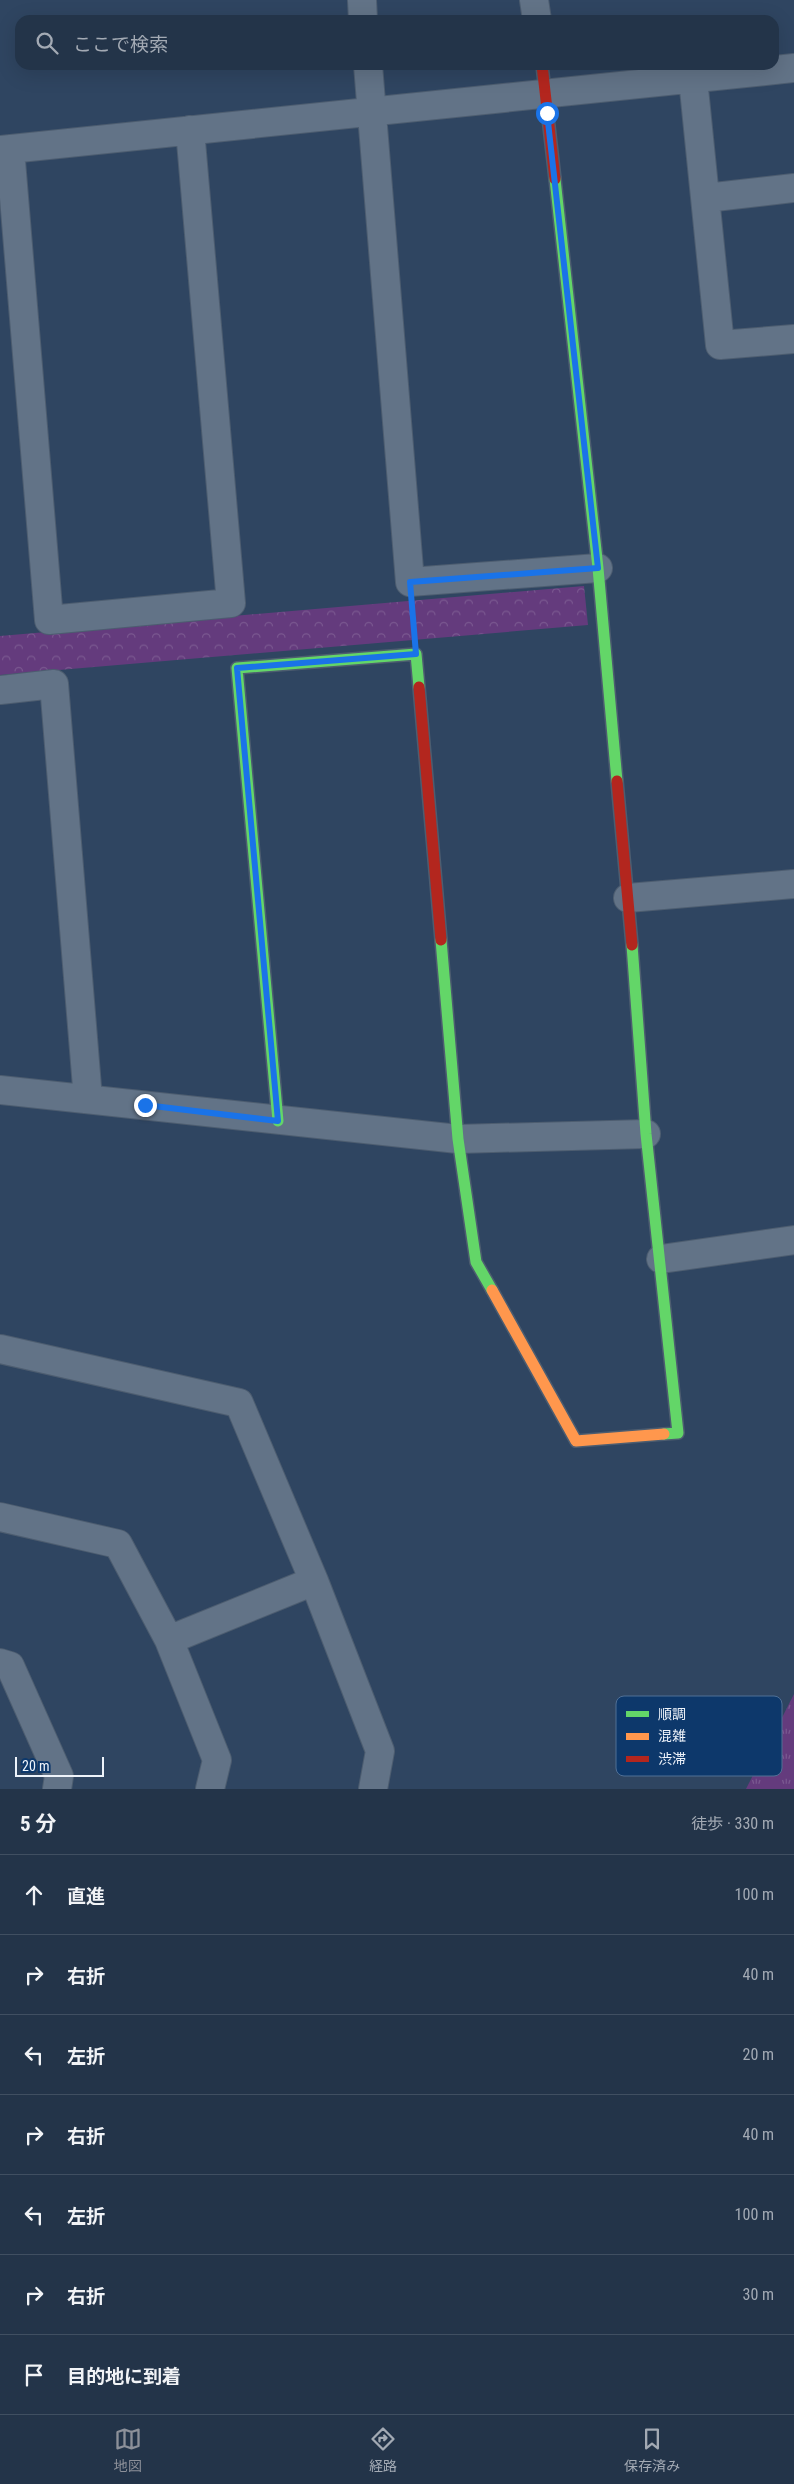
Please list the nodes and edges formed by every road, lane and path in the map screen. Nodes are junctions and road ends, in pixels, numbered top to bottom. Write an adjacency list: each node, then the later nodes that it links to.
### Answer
1 (362, 0): 3 (street)
2 (534, 0): 4 (street)
3 (364, 15)
4 (536, 15)
5 (794, 68): 9 (street)
6 (368, 70): 12 (street)
7 (543, 70): 11 (street)
8 (776, 70): 10 (street)
9 (779, 70)
10 (693, 79): 11 (street); 16 (street)
11 (545, 94): 12 (street); 18 (street)
12 (372, 112): 13 (street); 19 (street)
13 (190, 130): 14 (street); 14 (street)
14 (5, 149)
15 (794, 188): 16 (street)
16 (706, 198): 17 (street)
17 (794, 339)
18 (598, 568): 19 (street); 23 (street)
19 (410, 582): 20 (path)
20 (416, 654): 26 (street); 28 (street)
21 (0, 690): 25 (street)
22 (794, 884): 23 (street)
23 (628, 898): 27 (street)
24 (0, 1090): 25 (street)
25 (88, 1098): 26 (street)
26 (278, 1121): 28 (street)
27 (646, 1134): 28 (street); 30 (street)
28 (458, 1139): 30 (street)
29 (794, 1240): 30 (street)
30 (661, 1259)
31 (0, 1349): 33 (street)
32 (0, 1517): 34 (street)
33 (314, 1581): 34 (street); 38 (street)
34 (169, 1640): 37 (street)
35 (0, 1664): 36 (street)
36 (57, 1789)
37 (210, 1789)
38 (373, 1789)

